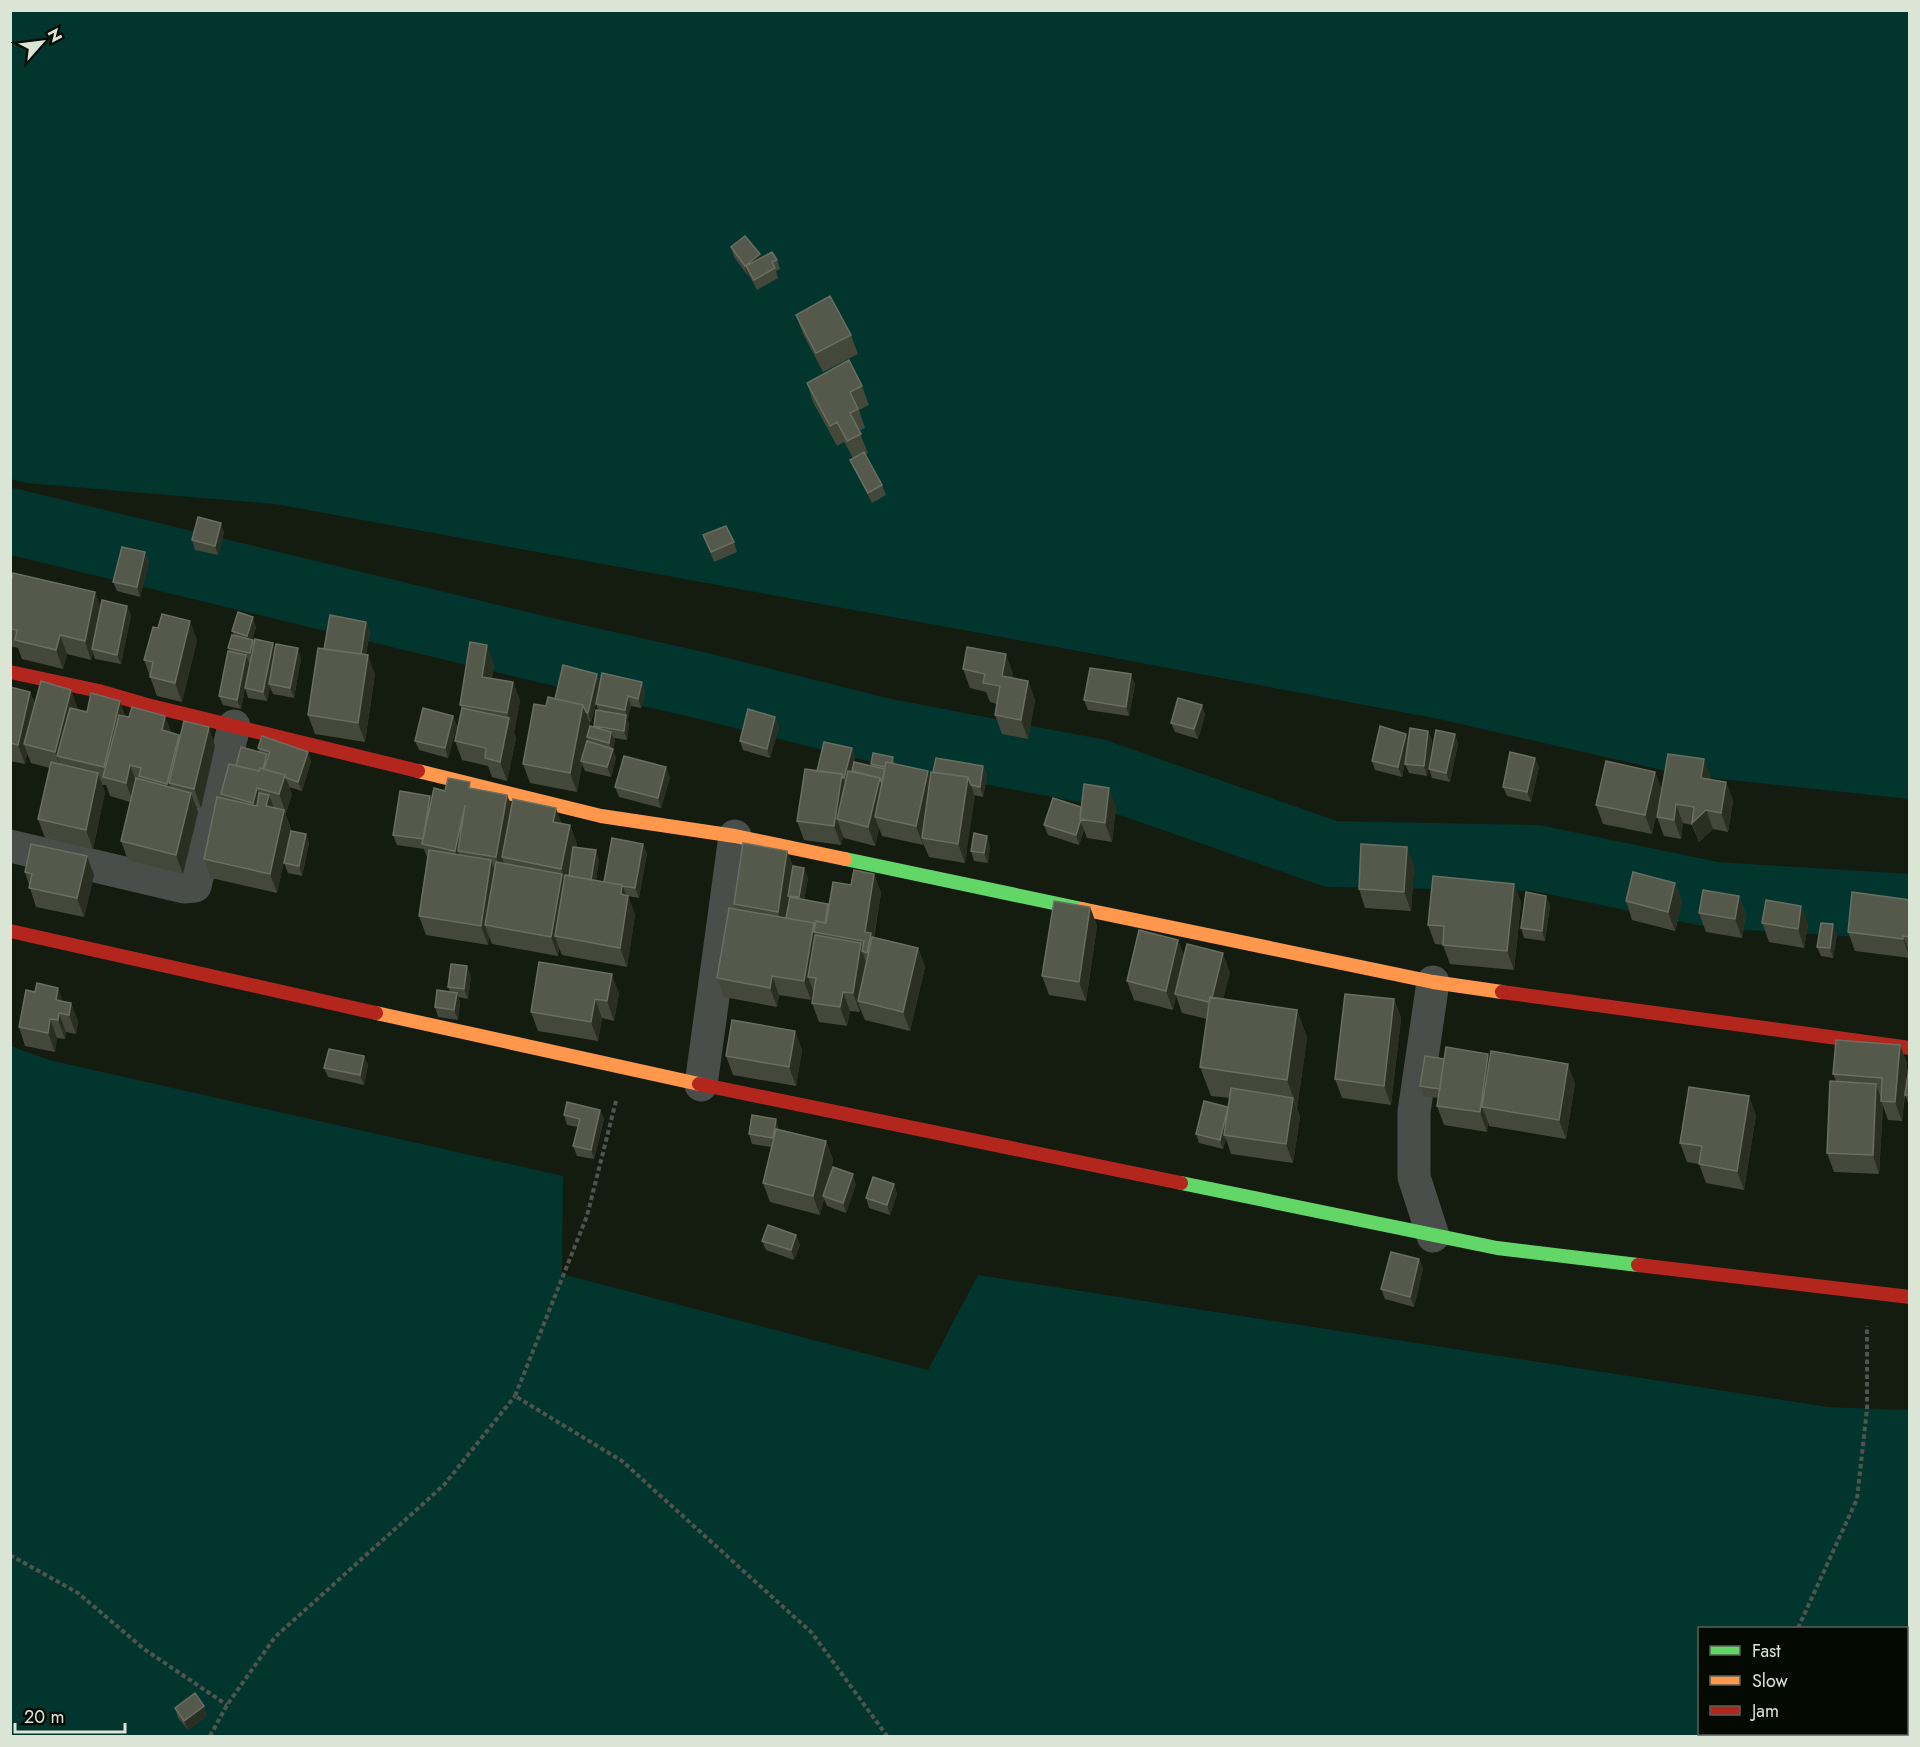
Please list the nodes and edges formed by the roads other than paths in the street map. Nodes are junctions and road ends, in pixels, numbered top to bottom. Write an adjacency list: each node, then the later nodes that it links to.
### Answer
1 (10, 672): 2 (street)
2 (234, 726): 3 (street); 4 (street)
3 (735, 836): 6 (street); 8 (street)
4 (10, 846)
5 (10, 931): 8 (street)
6 (1434, 982): 7 (street); 9 (street)
7 (1910, 1048)
8 (701, 1085): 9 (street)
9 (1433, 1236): 10 (street)
10 (1910, 1297)

